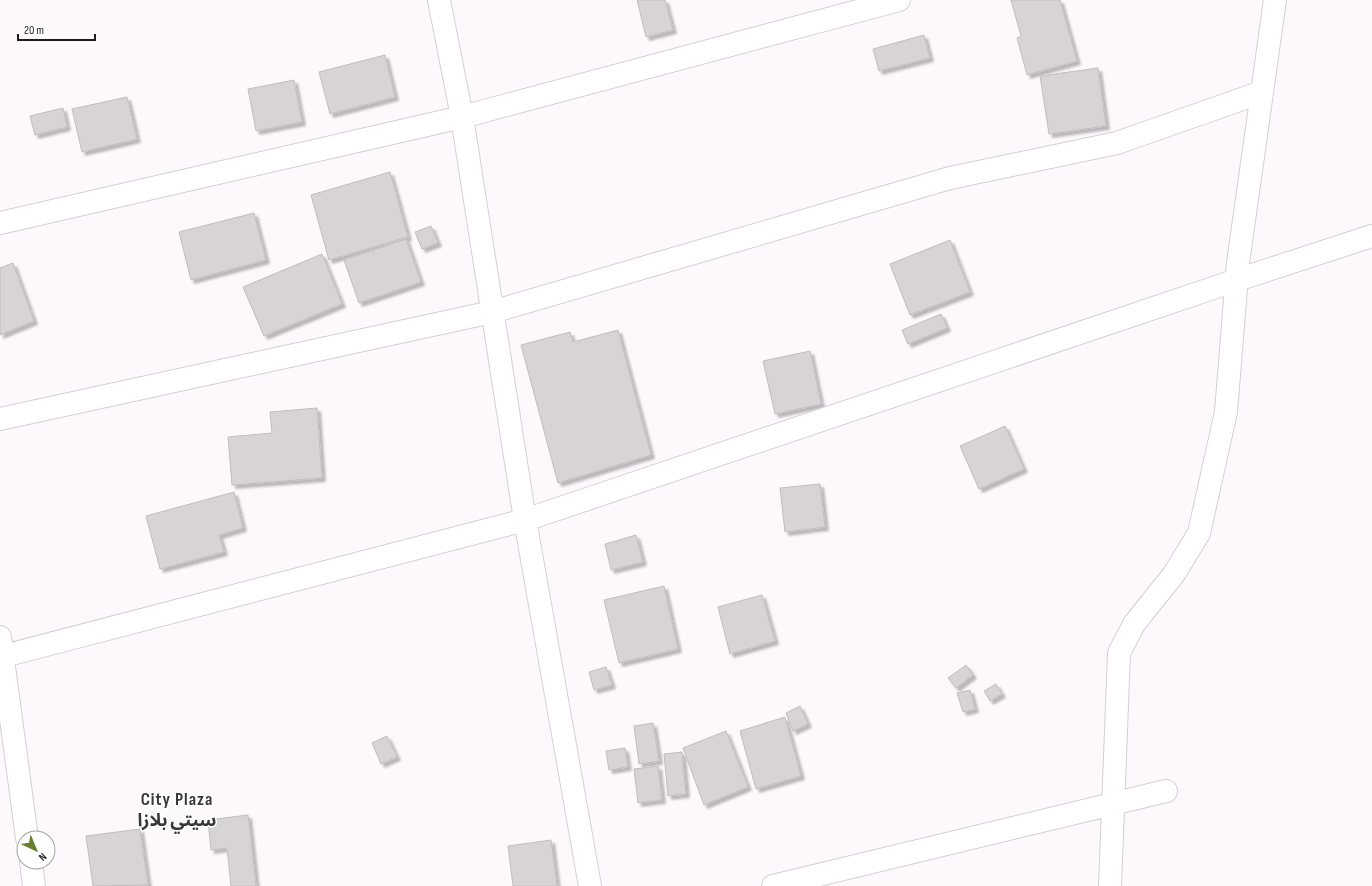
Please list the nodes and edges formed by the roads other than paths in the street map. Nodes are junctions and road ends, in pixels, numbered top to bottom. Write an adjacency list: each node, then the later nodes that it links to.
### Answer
1 (439, 0): 5 (street)
2 (899, 0): 5 (street)
3 (1275, 0): 4 (street)
4 (1262, 92): 8 (street); 9 (street)
5 (462, 117): 6 (street); 9 (street)
6 (0, 223)
7 (1372, 236): 8 (street)
8 (1237, 280): 11 (street); 14 (street)
9 (492, 312): 10 (street); 11 (street)
10 (0, 419)
11 (525, 520): 12 (street); 18 (street)
12 (1, 650): 15 (street)
13 (1166, 791): 14 (street)
14 (1113, 804): 19 (street); 20 (street)
15 (26, 830)
16 (32, 870): 17 (street)
17 (34, 886)
18 (590, 886)
19 (773, 886)
20 (1110, 886)

